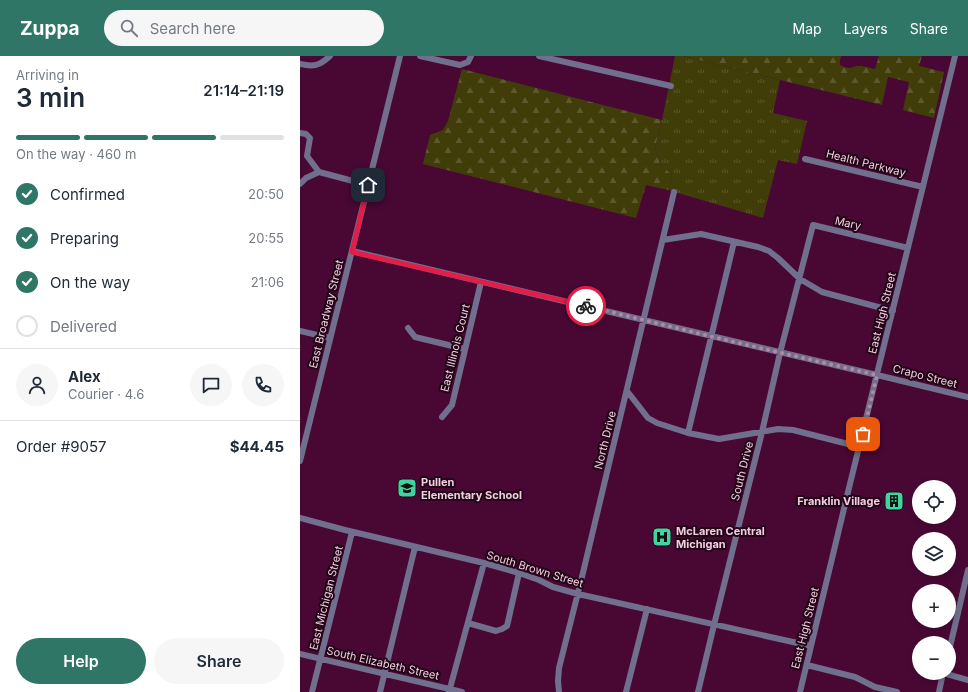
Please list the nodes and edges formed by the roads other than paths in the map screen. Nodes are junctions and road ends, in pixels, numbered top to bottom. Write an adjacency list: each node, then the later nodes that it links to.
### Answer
1 (330, 56): 7 (street)
2 (400, 56): 13 (street, East Broadway Street)
3 (420, 56): 4 (street)
4 (471, 56)
5 (539, 56): 8 (street)
6 (955, 56): 14 (street, East High Street)
7 (300, 64)
8 (670, 86)
9 (300, 133): 11 (street)
10 (805, 159): 14 (street, Health Parkway)
11 (319, 172): 12 (street); 13 (street)
12 (300, 184)
13 (368, 185): 19 (street, East Broadway Street)
14 (923, 187): 18 (street, East High Street)
15 (674, 192): 16 (street, North Drive)
16 (663, 240): 17 (street); 24 (street, North Drive)
17 (734, 242): 21 (street); 27 (street)
18 (908, 248): 20 (street, Mary); 23 (street, East High Street)
19 (352, 252): 22 (street, Crapo Street); 28 (street, East Broadway Street)
20 (806, 255): 21 (street, South Drive)
21 (800, 279): 23 (street); 30 (street, South Drive)
22 (481, 282): 24 (street, Crapo Street); 29 (street, East Illinois Court)
23 (893, 311): 31 (street, East High Street)
24 (643, 320): 27 (street, Crapo Street); 32 (street, North Drive)
25 (408, 328): 29 (street)
26 (300, 331): 28 (street)
27 (712, 337): 30 (street, Crapo Street); 36 (street)
28 (330, 338): 38 (street, East Broadway Street)
29 (466, 348): 34 (street, East Illinois Court)
30 (780, 353): 31 (street, Crapo Street); 35 (street, South Drive)
31 (877, 375): 33 (street, Crapo Street); 37 (street, East High Street)
32 (627, 391): 36 (street); 45 (street, North Drive)
33 (968, 397)
34 (442, 417)
35 (762, 432): 36 (street); 37 (street); 48 (street, South Drive)
36 (688, 433)
37 (860, 447): 50 (street, East High Street)
38 (300, 461)
39 (300, 518): 40 (street, South Brown Street)
40 (352, 532): 41 (street, South Brown Street); 52 (street, East Michigan Street)
41 (416, 547): 42 (street, South Brown Street); 54 (street)
42 (484, 564): 44 (street, South Brown Street); 47 (street)
43 (968, 570): 49 (street)
44 (519, 573): 45 (street, South Brown Street); 47 (street)
45 (578, 594): 46 (street, South Brown Street); 62 (street, North Drive)
46 (647, 609): 48 (street, South Brown Street); 63 (street)
47 (468, 623): 58 (street)
48 (714, 625): 50 (street, South Brown Street); 64 (street, South Drive)
49 (953, 636)
50 (811, 646): 53 (street, East High Street)
51 (300, 654): 52 (street, South Elizabeth Street)
52 (321, 659): 54 (street, South Elizabeth Street); 59 (street, East Michigan Street)
53 (807, 666): 65 (street, East High Street); 66 (street)
54 (385, 674): 58 (street, South Elizabeth Street); 60 (street)
55 (956, 677): 57 (street)
56 (942, 680): 67 (street)
57 (968, 680)
58 (450, 690): 61 (street, South Elizabeth Street)
59 (312, 692)
60 (380, 692)
61 (462, 692)
62 (559, 692)
63 (626, 692)
64 (698, 692)
65 (800, 692)
66 (897, 692)
67 (939, 692)

